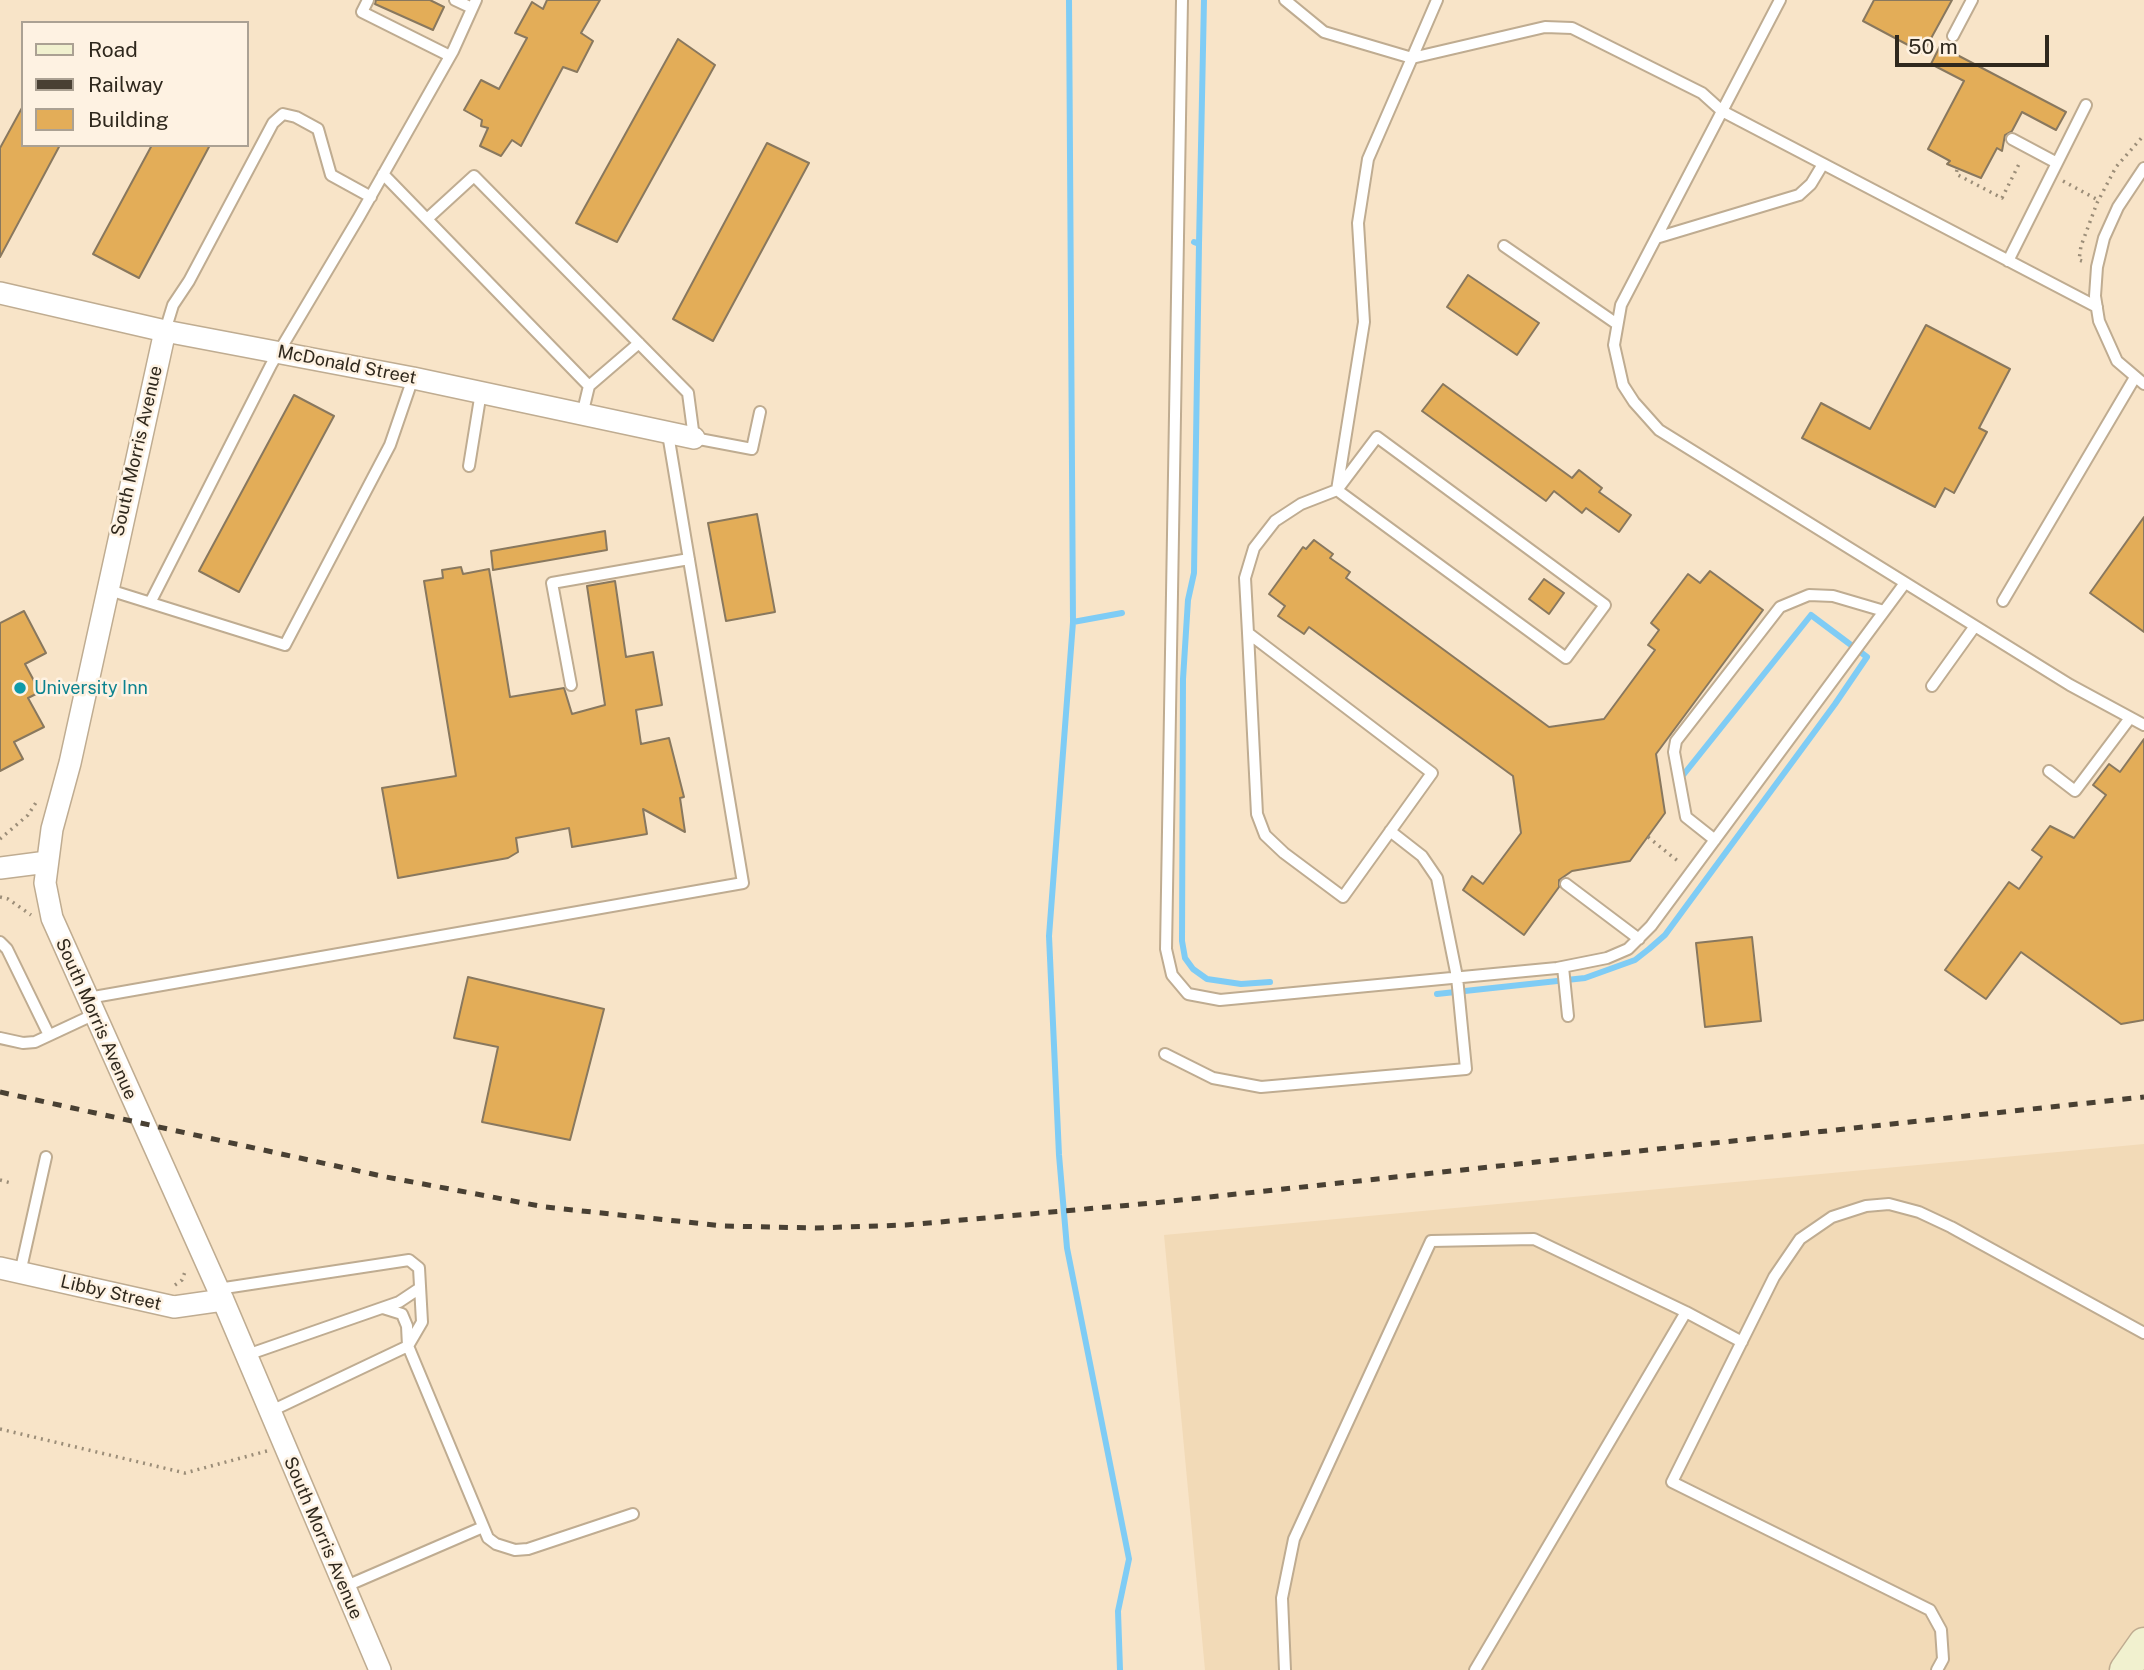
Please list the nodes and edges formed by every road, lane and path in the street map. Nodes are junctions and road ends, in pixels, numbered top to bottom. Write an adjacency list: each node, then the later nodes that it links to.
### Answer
1 (368, 0): 10 (lane)
2 (455, 0): 8 (lane)
3 (1182, 0): 69 (lane)
4 (1285, 0): 11 (lane)
5 (1437, 0): 11 (lane)
6 (1780, 0): 13 (lane)
7 (1972, 0): 9 (lane)
8 (474, 4): 10 (lane)
9 (1953, 36)
10 (450, 56): 20 (lane)
11 (1412, 58): 13 (lane); 43 (lane)
12 (2086, 105): 16 (lane)
13 (1722, 111): 17 (lane); 25 (lane)
14 (2012, 139): 15 (lane)
15 (2028, 147): 16 (lane); 19 (path)
16 (2057, 163): 21 (lane)
17 (1823, 164): 25 (lane); 27 (lane)
18 (2144, 168): 29 (lane)
19 (1957, 170)
20 (383, 174): 22 (lane); 24 (lane)
21 (2051, 175): 23 (path); 27 (lane)
22 (370, 197): 31 (lane); 33 (lane)
23 (2098, 200)
24 (427, 219): 32 (lane); 36 (lane)
25 (1656, 238): 30 (lane)
26 (1504, 246): 30 (lane)
27 (2008, 261): 29 (lane)
28 (0, 293): 31 (street, McDonald Street)
29 (2097, 307): 35 (lane)
30 (1617, 324): 45 (lane)
31 (165, 331): 33 (street, McDonald Street); 46 (street, South Morris Avenue)
32 (639, 343): 36 (lane); 41 (lane)
33 (279, 351): 34 (street, McDonald Street); 47 (lane)
34 (413, 377): 37 (street, McDonald Street); 47 (lane)
35 (2139, 381): 48 (lane)
36 (589, 386): 39 (lane)
37 (481, 392): 39 (street, McDonald Street); 42 (lane)
38 (760, 412): 41 (lane)
39 (582, 415): 40 (street, McDonald Street)
40 (668, 434): 41 (street, McDonald Street); 44 (lane)
41 (694, 438)
42 (469, 466)
43 (1337, 490): 43 (lane); 51 (lane)
44 (689, 559): 52 (lane); 70 (lane)
45 (1905, 583): 49 (lane); 50 (lane)
46 (106, 589): 47 (lane); 62 (street, South Morris Avenue)
47 (151, 601)
48 (2003, 601)
49 (1884, 611): 61 (lane); 61 (lane)
50 (1975, 626): 53 (lane); 54 (lane)
51 (1248, 633): 58 (lane); 58 (lane)
52 (571, 685)
53 (1932, 686)
54 (2130, 718): 55 (lane); 56 (lane)
55 (2144, 725)
56 (2049, 771)
57 (38, 799): 60 (path)
58 (1390, 831): 69 (lane)
59 (1648, 837): 64 (path)
60 (0, 839)
61 (1715, 840): 64 (lane)
62 (47, 862): 63 (street); 70 (street, South Morris Avenue)
63 (0, 868)
64 (1691, 872): 66 (lane)
65 (1566, 884): 66 (lane)
66 (1639, 939): 68 (lane)
67 (0, 942): 72 (lane)
68 (1563, 967): 69 (lane); 71 (lane)
69 (1457, 977): 74 (lane)
70 (91, 1006): 72 (lane); 78 (street, South Morris Avenue)
71 (1568, 1017)
72 (48, 1035): 73 (lane)
73 (0, 1038)
74 (1165, 1055)
75 (46, 1157): 79 (lane)
76 (0, 1180): 77 (path)
77 (11, 1183)
78 (203, 1256): 80 (path); 82 (street, South Morris Avenue)
79 (10, 1271): 82 (street, Libby Street)
80 (164, 1288)
81 (420, 1288): 82 (lane); 83 (lane); 87 (lane)
82 (220, 1295): 88 (street, South Morris Avenue)
83 (383, 1308): 87 (lane); 88 (lane)
84 (1686, 1312): 86 (lane); 97 (lane); 98 (lane)
85 (2144, 1333): 86 (lane)
86 (1742, 1342): 99 (lane)
87 (408, 1346): 89 (lane); 93 (lane)
88 (244, 1356): 89 (street, South Morris Avenue)
89 (269, 1412): 94 (street, South Morris Avenue)
90 (0, 1429): 91 (path)
91 (269, 1450)
92 (633, 1514): 93 (lane)
93 (483, 1527): 94 (lane)
94 (344, 1587): 96 (street, South Morris Avenue)
95 (2144, 1643): 100 (main road)
96 (380, 1670)
97 (1285, 1670)
98 (1475, 1670)
99 (1937, 1670)
100 (2125, 1670)

